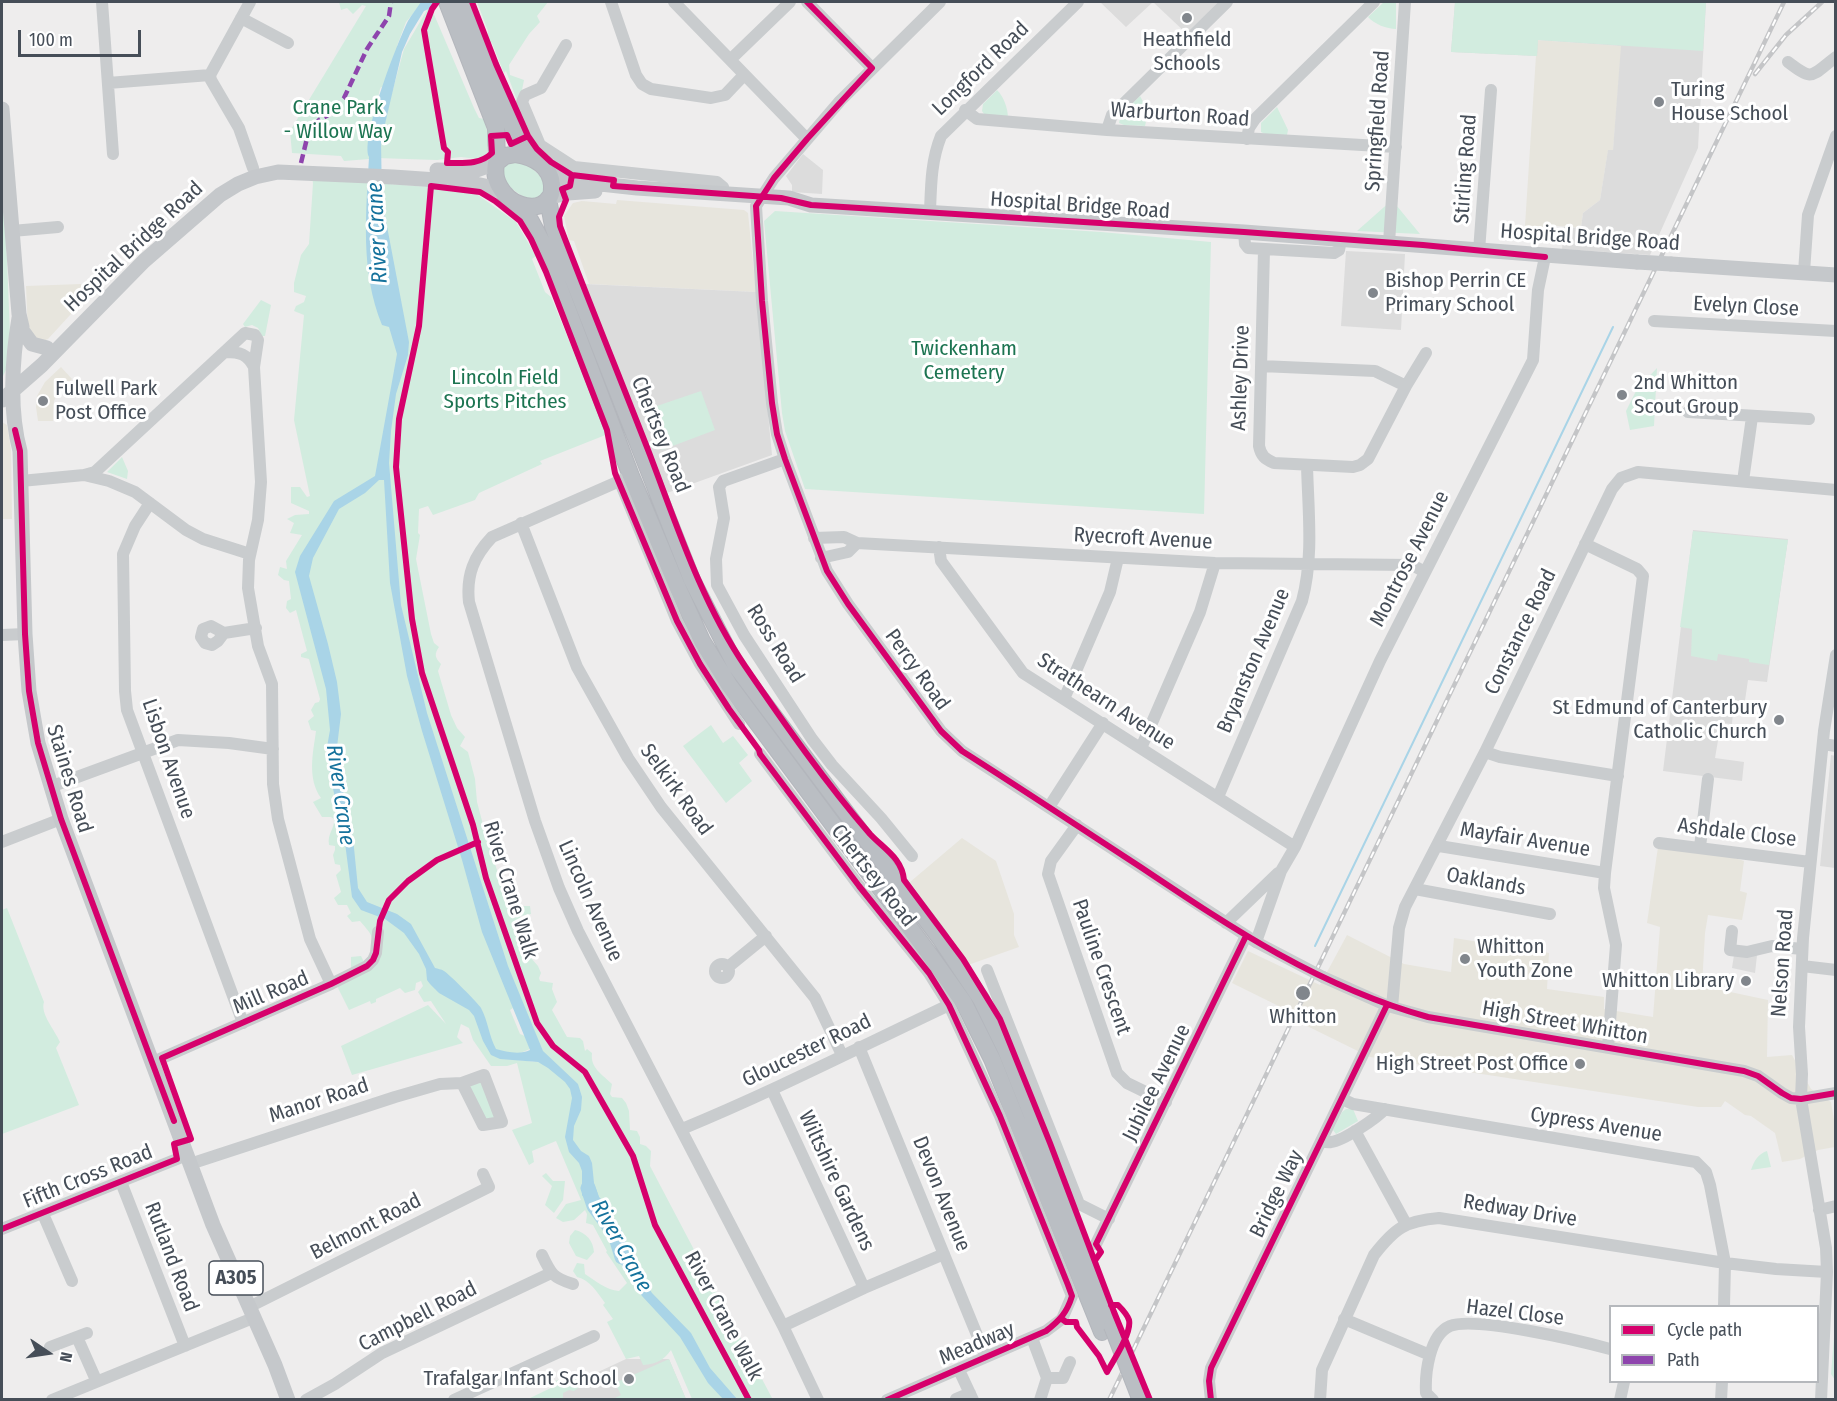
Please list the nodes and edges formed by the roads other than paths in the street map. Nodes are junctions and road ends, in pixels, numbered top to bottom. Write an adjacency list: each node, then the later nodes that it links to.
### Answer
1 (102, 2): 22 (street)
2 (250, 2): 13 (street)
3 (453, 2): 32 (highway); 33 (highway)
4 (611, 2): 21 (street)
5 (674, 2): 17 (street)
6 (790, 2): 17 (street)
7 (807, 2): 19 (street)
8 (940, 2): 19 (street)
9 (1078, 2): 25 (street, Longford Road)
10 (1227, 2): 26 (street)
11 (1374, 2): 28 (street)
12 (1405, 2): 30 (street, Springfield Road)
13 (241, 18): 14 (street); 20 (street)
14 (288, 43)
15 (566, 45): 37 (street)
16 (1836, 57): 18 (street)
17 (731, 59): 21 (street)
18 (1788, 62)
19 (872, 68): 29 (street)
20 (210, 75): 22 (street); 36 (street)
21 (744, 75): 29 (street)
22 (108, 83): 31 (street)
23 (1491, 90): 48 (street, Stirling Road)
24 (2, 109): 43 (main road, Staines Road / A305)
25 (966, 110): 26 (street, Warburton Road); 41 (street, Longford Road)
26 (1107, 130): 28 (street, Warburton Road)
27 (1836, 136): 50 (street)
28 (1247, 138): 30 (street, Warburton Road)
29 (807, 139): 40 (street)
30 (1396, 147): 46 (street, Springfield Road)
31 (113, 154)
32 (528, 156): 33 (highway); 34 (highway)
33 (496, 162): 35 (main road, Hospital Bridge Road); 38 (highway)
34 (547, 169): 37 (main road, Hospital Bridge Road); 39 (highway)
35 (393, 172): 36 (main road, Hospital Bridge Road); 38 (main road, Hospital Bridge Road)
36 (254, 173): 52 (main road, Hospital Bridge Road)
37 (614, 184): 39 (main road, Hospital Bridge Road); 40 (main road, Hospital Bridge Road); 40 (main road, Hospital Bridge Road)
38 (509, 198): 39 (highway); 72 (highway, Chertsey Road)
39 (549, 198): 176 (highway, Chertsey Road)
40 (758, 201): 41 (main road, Hospital Bridge Road); 69 (street, Percy Road)
41 (930, 212): 44 (main road, Hospital Bridge Road)
42 (58, 227): 43 (street)
43 (12, 231): 54 (main road, Staines Road / A305)
44 (1244, 232): 45 (main road, Hospital Bridge Road); 47 (street)
45 (1341, 240): 46 (main road, Hospital Bridge Road); 47 (street)
46 (1389, 243): 48 (main road, Hospital Bridge Road)
47 (1264, 250): 59 (street, Ashley Drive)
48 (1479, 251): 49 (main road, Hospital Bridge Road)
49 (1545, 257): 50 (main road, Hospital Bridge Road, bridge); 87 (street, Montrose Avenue)
50 (1804, 272): 51 (main road, Hospital Bridge Road)
51 (1836, 275)
52 (96, 302): 56 (main road, Hospital Bridge Road); 61 (main road, Hospital Bridge Road)
53 (1654, 321): 55 (street, Evelyn Close)
54 (22, 326): 56 (main road); 61 (main road, Staines Road / A305)
55 (1836, 331)
56 (46, 348): 61 (main road, Hospital Bridge Road)
57 (225, 352): 60 (street); 60 (street); 71 (street)
58 (1426, 353): 62 (street, Ashley Drive)
59 (1261, 366): 62 (street); 70 (street, Ashley Drive)
60 (254, 367): 82 (street)
61 (13, 385): 65 (main road, Staines Road / A305); 68 (main road, Staines Road / A305)
62 (1406, 386): 70 (street, Ashley Drive)
63 (2, 406): 65 (main road)
64 (1688, 412): 66 (street)
65 (14, 417): 68 (main road, Staines Road / A305)
66 (1752, 417): 67 (street); 74 (street)
67 (1809, 419)
68 (20, 451): 73 (main road, Staines Road / A305)
69 (785, 459): 78 (street, Percy Road); 115 (street, Ross Road)
70 (1307, 465): 86 (street, Bryanston Avenue)
71 (84, 475): 73 (street); 76 (street)
72 (626, 479): 77 (street, Lincoln Avenue); 96 (street, Chertsey Road); 147 (highway, Chertsey Road)
73 (21, 480): 90 (main road, Staines Road / A305)
74 (1743, 481): 75 (street, Constance Road); 80 (street, Constance Road)
75 (1836, 490)
76 (150, 503): 82 (street); 100 (street, Lisbon Avenue)
77 (521, 523): 124 (street, Selkirk Road); 148 (street, Lincoln Avenue)
78 (814, 538): 79 (street, Ryecroft Avenue); 83 (street, Percy Road)
79 (857, 543): 81 (street, Ryecroft Avenue); 83 (street, Ryecroft Avenue)
80 (1585, 544): 101 (street, Constance Road); 103 (street)
81 (939, 547): 84 (street, Ryecroft Avenue); 94 (street, Strathearn Avenue)
82 (250, 554): 88 (street)
83 (821, 558): 107 (street, Percy Road)
84 (1118, 558): 85 (street, Ryecroft Avenue); 94 (street)
85 (1215, 562): 86 (street, Ryecroft Avenue); 98 (street)
86 (1309, 564): 87 (street, Ryecroft Avenue); 106 (street, Bryanston Avenue)
87 (1425, 572): 114 (street, Montrose Avenue)
88 (256, 628): 89 (street); 99 (street)
89 (224, 633)
90 (25, 634): 91 (street); 105 (main road, Staines Road / A305)
91 (2, 635)
92 (1836, 655): 93 (street, Nelson Road)
93 (1835, 669): 97 (street, Nelson Road)
94 (1064, 699): 95 (street, Strathearn Avenue)
95 (1103, 723): 98 (street, Strathearn Avenue); 107 (street)
96 (739, 724)
97 (1829, 745): 116 (street, Nelson Road)
98 (1142, 748): 106 (street, Strathearn Avenue)
99 (273, 749): 100 (street); 132 (street)
100 (142, 752): 105 (street); 135 (street, Lisbon Avenue)
101 (1485, 752): 103 (street); 112 (street, Constance Road)
102 (760, 754): 133 (street, Chertsey Road)
103 (1618, 776): 118 (street)
104 (1708, 779): 113 (street)
105 (50, 787): 108 (main road, Staines Road / A305)
106 (1218, 797): 114 (street, Strathearn Avenue)
107 (1049, 807): 109 (street, Percy Road)
108 (61, 819): 110 (street); 139 (main road, Staines Road / A305)
109 (1077, 825): 121 (street, Percy Road); 145 (street, Pauline Crescent)
110 (2, 842)
111 (1659, 843): 113 (street, Ashdale Close)
112 (1438, 846): 118 (street, Mayfair Avenue); 119 (street, Constance Road)
113 (1700, 847): 116 (street, Ashdale Close)
114 (1295, 848): 117 (street, Montrose Avenue)
115 (912, 856)
116 (1810, 862): 126 (street, Nelson Road)
117 (1281, 871): 121 (street, Montrose Avenue); 125 (street, Montrose Avenue)
118 (1605, 873): 137 (street)
119 (1415, 889): 120 (street, Oaklands); 134 (street, Constance Road)
120 (1550, 914)
121 (1226, 923): 125 (street, Percy Road)
122 (1732, 931): 126 (street)
123 (378, 932): 132 (street, Mill Road)
124 (766, 936): 128 (street); 138 (street, Selkirk Road)
125 (1251, 939): 131 (street, Percy Road, bridge); 145 (street, Jubilee Avenue)
126 (1802, 950): 127 (street, Nelson Road)
127 (1802, 966): 130 (street); 144 (street, Nelson Road)
128 (728, 967)
129 (987, 970): 157 (street)
130 (1836, 970)
131 (1323, 977): 134 (street, High Street Whitton)
132 (331, 984): 135 (street, Mill Road)
133 (949, 1005): 136 (street, Gloucester Road); 147 (street, Chertsey Road)
134 (1390, 1006): 137 (street, High Street Whitton); 143 (street, Bridge Way)
135 (243, 1023): 139 (street, Mill Road)
136 (859, 1047): 138 (street, Gloucester Road); 161 (street, Devon Avenue)
137 (1608, 1047): 144 (street, High Street Whitton)
138 (842, 1055): 141 (street, Gloucester Road)
139 (153, 1062): 151 (main road, Staines Road / A305)
140 (462, 1083): 151 (street, Manor Road)
141 (772, 1090): 148 (street, Gloucester Road); 168 (street, Wiltshire Gardens)
142 (1836, 1093): 144 (street)
143 (1342, 1099): 146 (street, Cypress Avenue); 150 (street, Bridge Way)
144 (1801, 1099): 155 (street, Nelson Road)
145 (1166, 1102): 157 (street, Jubilee Avenue)
146 (1385, 1109): 149 (street); 163 (street, Cypress Avenue)
147 (1006, 1114): 169 (street, Chertsey Road); 171 (highway, Chertsey Road)
148 (682, 1129): 175 (street, Lincoln Avenue)
149 (1355, 1131): 150 (street, Bridge Way); 158 (street)
150 (1321, 1141): 203 (street, Bridge Way)
151 (189, 1160): 153 (street, Fifth Cross Road); 172 (main road, Staines Road / A305)
152 (483, 1174): 172 (street, Belmont Road)
153 (121, 1182): 156 (street, Fifth Cross Road); 179 (street, Rutland Road)
154 (1836, 1206): 155 (street)
155 (1819, 1210): 164 (street, Nelson Road)
156 (43, 1214): 159 (street, Fifth Cross Road); 166 (street)
157 (1109, 1219): 160 (street, Jubilee Avenue)
158 (1406, 1224): 163 (street, Redway Drive); 174 (street)
159 (2, 1229)
160 (1096, 1244)
161 (944, 1254): 168 (street); 183 (street, Devon Avenue)
162 (542, 1255): 165 (street)
163 (1725, 1263): 164 (street, Redway Drive); 170 (street, Cypress Avenue)
164 (1827, 1272): 173 (street, Nelson Road)
165 (551, 1273): 167 (street); 198 (street, Campbell Road)
166 (72, 1281)
167 (573, 1284)
168 (864, 1288): 175 (street)
169 (1070, 1304): 171 (street); 178 (street, Meadway)
170 (1724, 1305)
171 (1093, 1307): 176 (highway, Chertsey Road)
172 (251, 1312): 179 (street); 197 (main road, Staines Road / A305)
173 (1831, 1314): 190 (street, Nelson Road)
174 (1344, 1319): 182 (street); 204 (street)
175 (783, 1326): 200 (street, Lincoln Avenue)
176 (1107, 1329): 195 (highway, Chertsey Road, bridge)
177 (594, 1336): 199 (street)
178 (1032, 1338): 183 (street, Meadway); 186 (street)
179 (185, 1346): 187 (street)
180 (50, 1347): 187 (street)
181 (1609, 1349): 182 (street, Hazel Close)
182 (1430, 1355): 205 (street, Hazel Close)
183 (986, 1357): 185 (street, Meadway)
184 (1070, 1362): 186 (street)
185 (959, 1370): 193 (street); 201 (street, Meadway)
186 (1047, 1378): 202 (street)
187 (96, 1380): 192 (street)
188 (1624, 1383): 206 (street)
189 (1722, 1383): 207 (street)
190 (1822, 1386): 191 (street); 208 (street, Nelson Road)
191 (1836, 1390)
192 (70, 1396): 196 (street)
193 (971, 1396): 194 (street)
194 (956, 1399)
195 (1137, 1399)
196 (52, 1400)
197 (288, 1400)
198 (306, 1400)
199 (454, 1400)
200 (818, 1400)
201 (887, 1400)
202 (1040, 1400)
203 (1211, 1400)
204 (1320, 1400)
205 (1433, 1400)
206 (1620, 1400)
207 (1721, 1400)
208 (1821, 1400)

